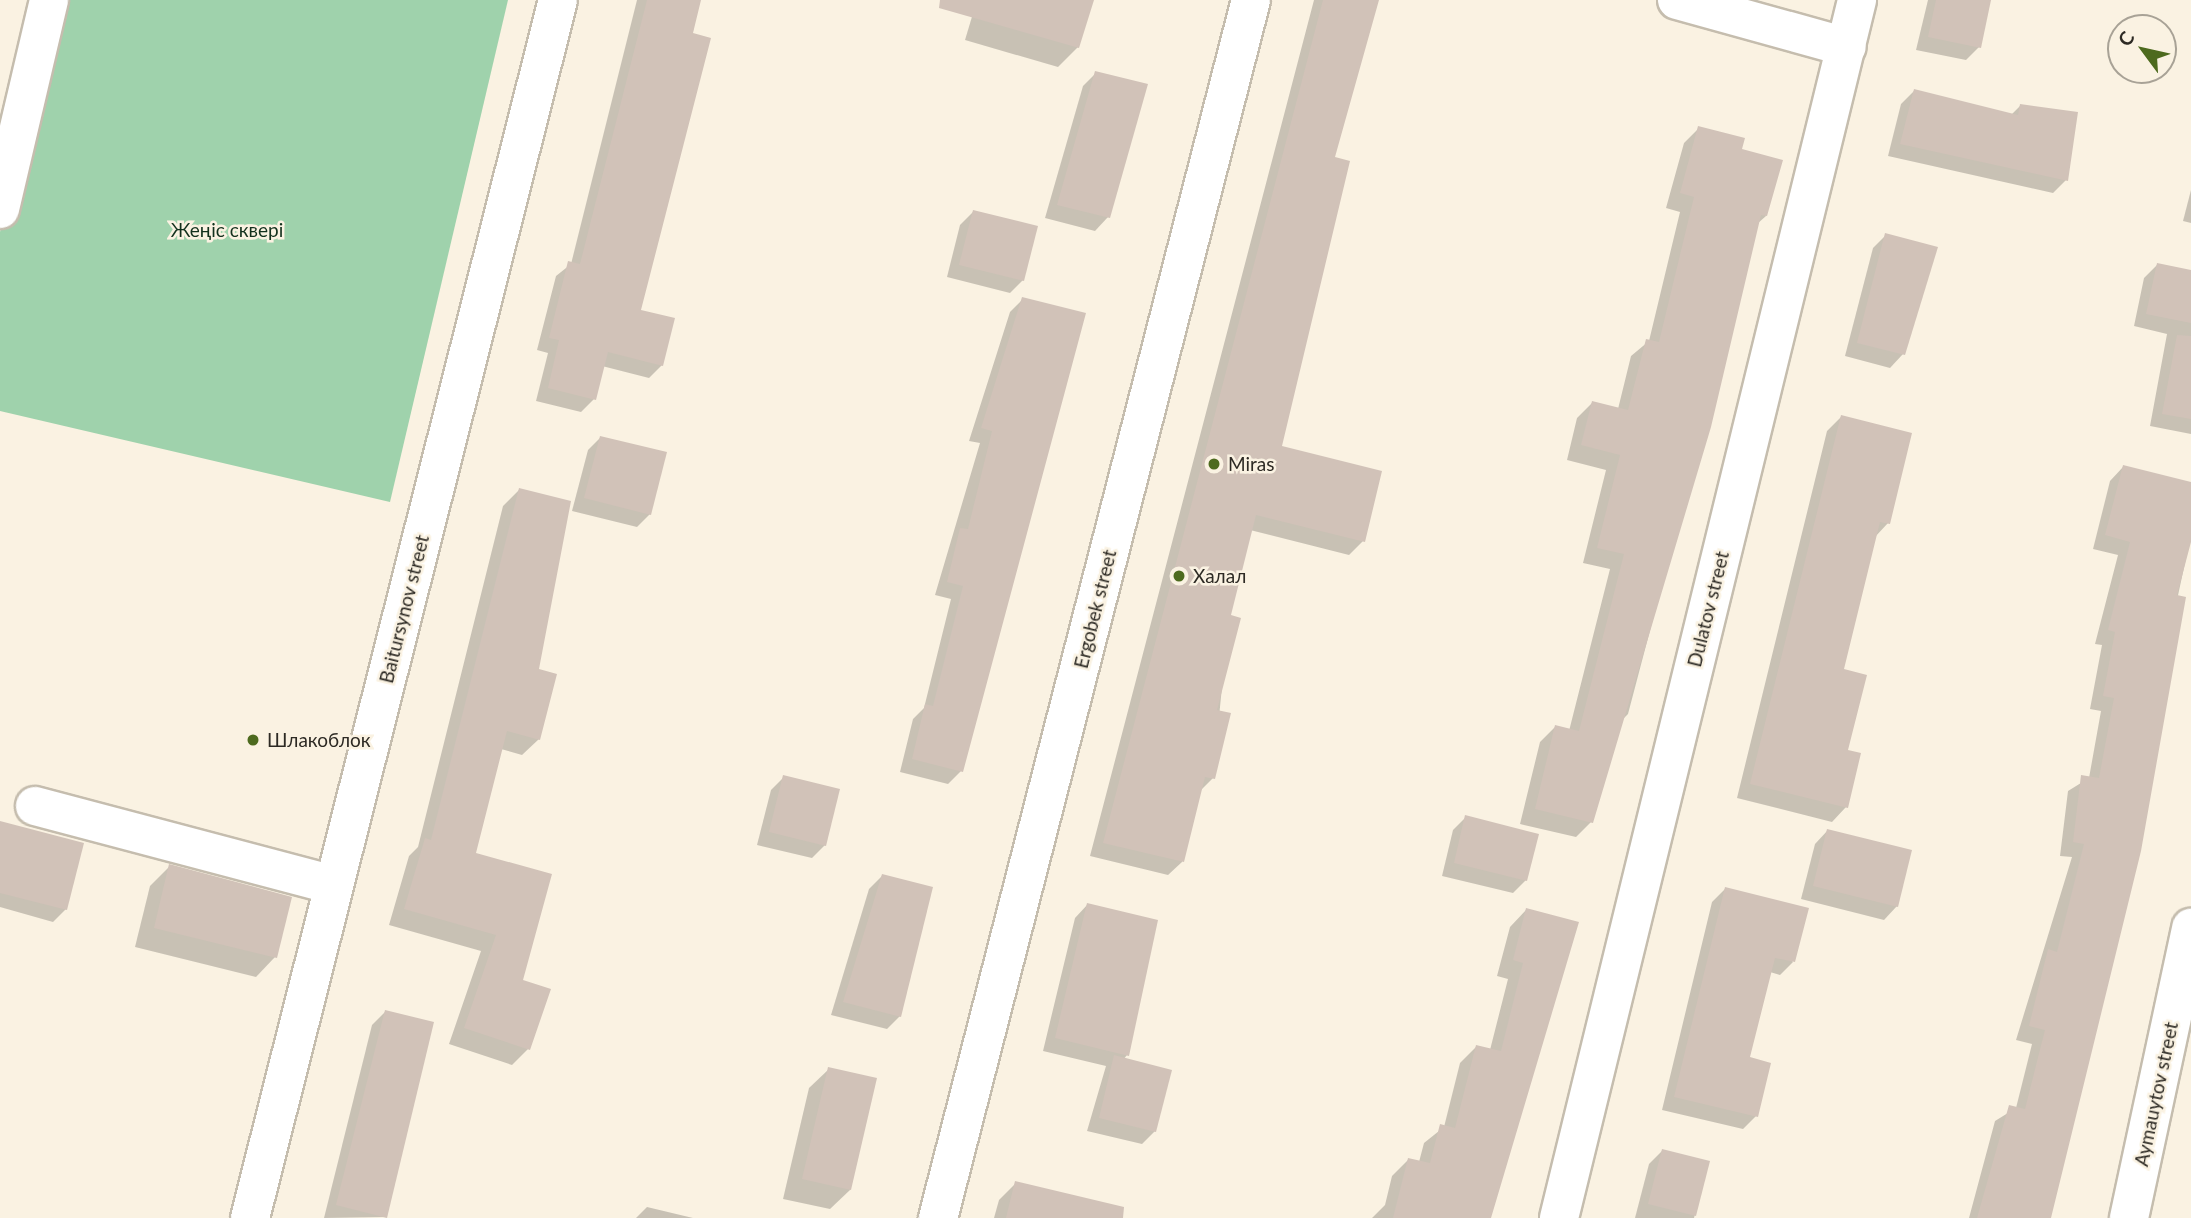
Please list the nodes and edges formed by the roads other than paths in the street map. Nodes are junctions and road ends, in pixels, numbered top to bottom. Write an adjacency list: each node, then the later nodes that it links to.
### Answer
1 (50, 0): 7 (street)
2 (558, 0): 9 (street, Baitursynov street)
3 (1251, 0): 12 (street, Ergobek street)
4 (1677, 0): 6 (street)
5 (1857, 0): 6 (street, Dulatov street)
6 (1847, 47): 13 (street, Dulatov street)
7 (0, 209)
8 (35, 806): 9 (street)
9 (334, 886): 11 (street, Baitursynov street)
10 (2191, 928): 14 (street, Aymauytov street)
11 (250, 1218)
12 (938, 1218)
13 (1559, 1218)
14 (2129, 1218)

